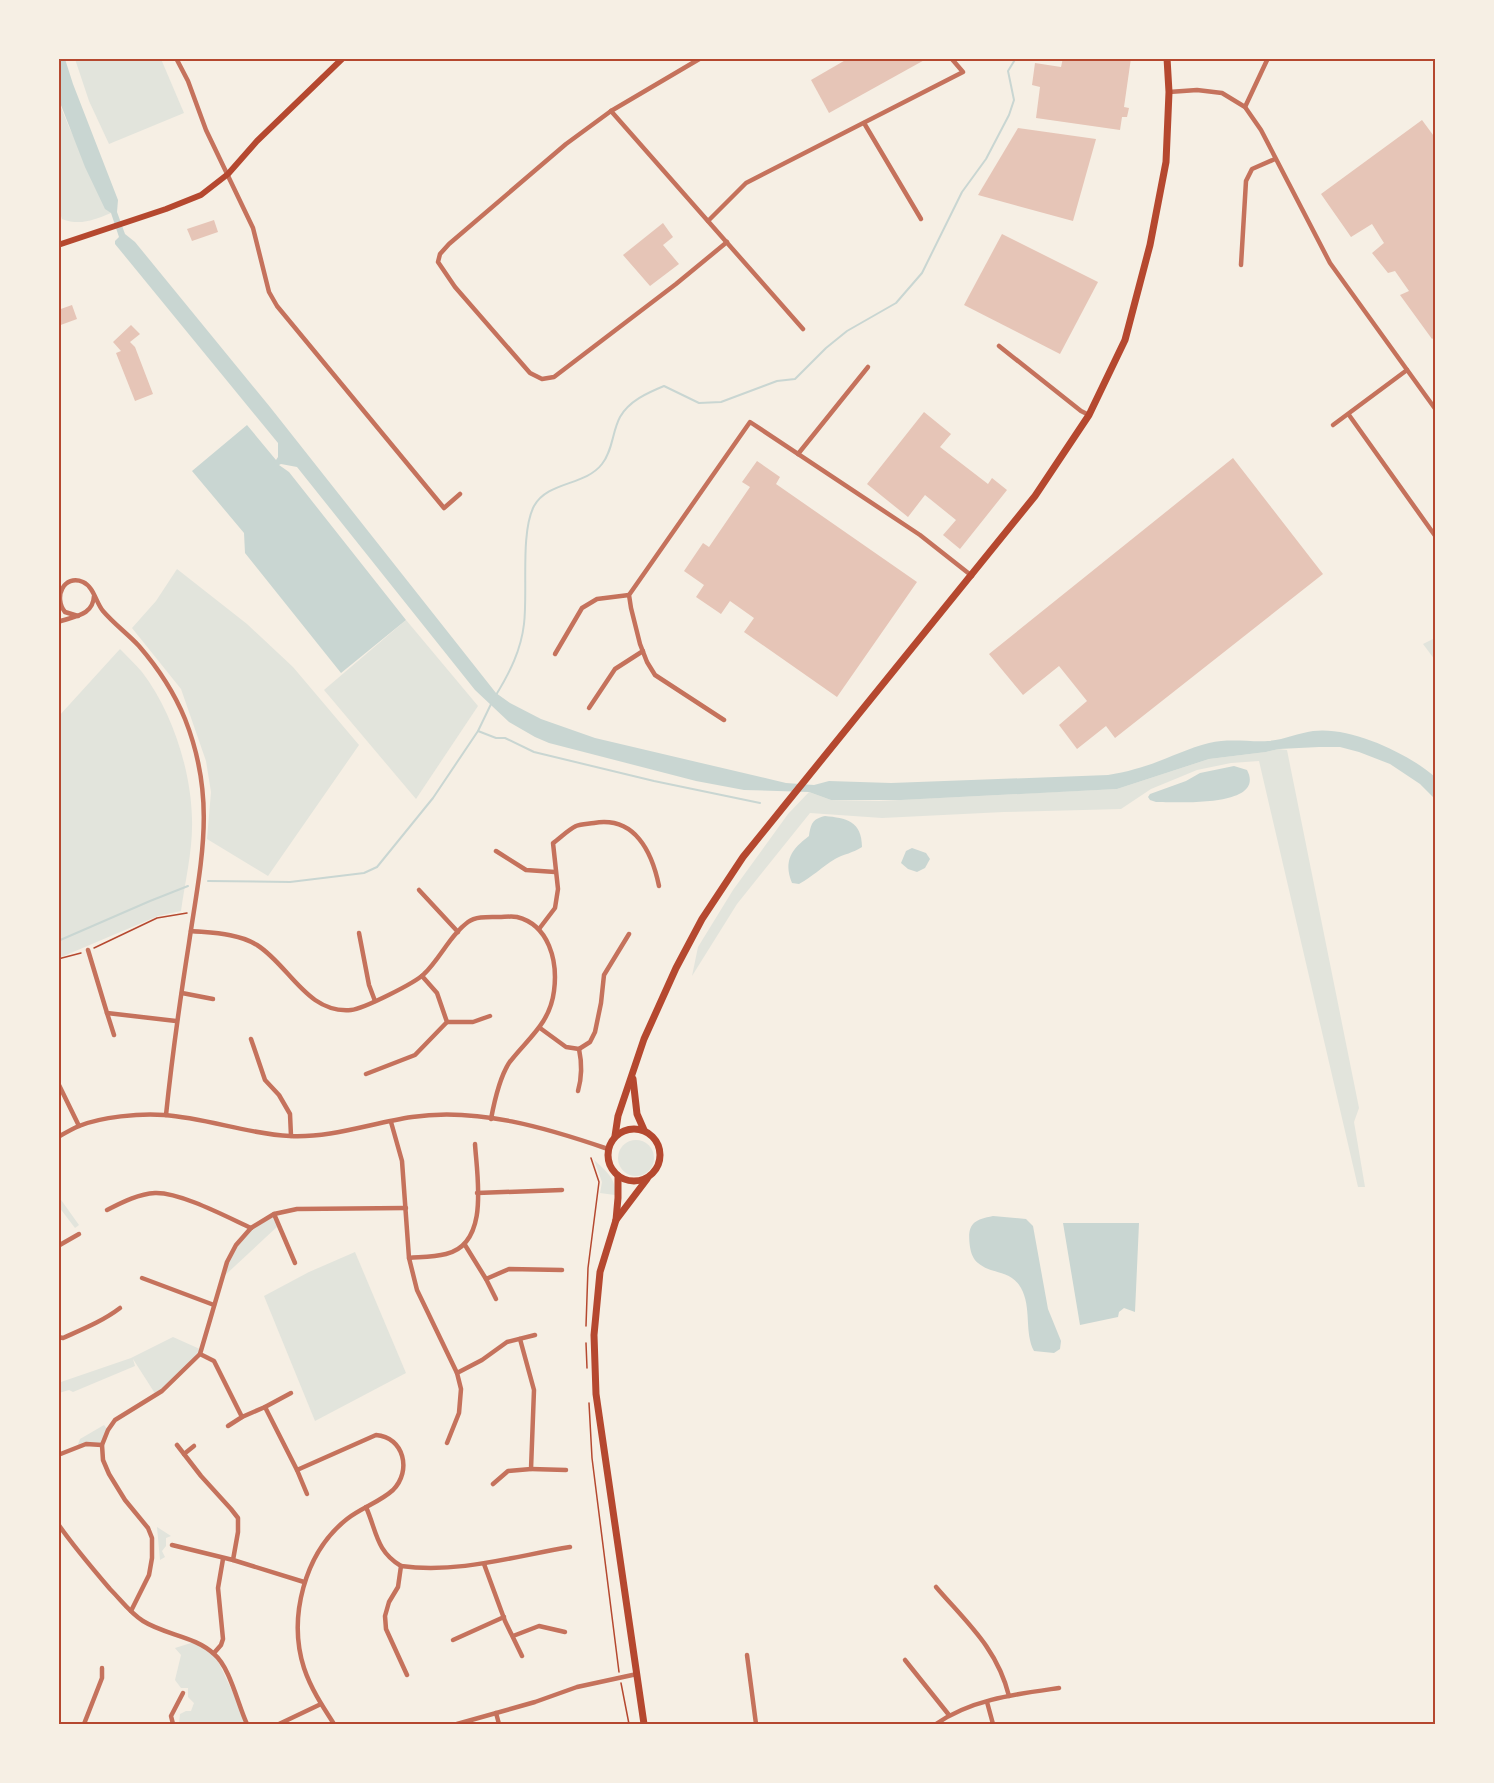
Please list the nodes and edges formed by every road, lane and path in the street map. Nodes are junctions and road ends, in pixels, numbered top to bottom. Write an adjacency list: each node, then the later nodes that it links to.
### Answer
1 (343, 58): 12 (main road)
2 (702, 58): 9 (street)
3 (951, 58): 10 (street)
4 (1167, 58): 7 (main road)
5 (1268, 58): 8 (street)
6 (177, 59): 12 (street)
7 (1169, 92): 8 (street); 23 (main road)
8 (1245, 107): 11 (street)
9 (611, 111): 14 (street); 15 (street)
10 (864, 123): 13 (street); 14 (street)
11 (1275, 159): 17 (street); 21 (street)
12 (228, 174): 16 (main road); 27 (street)
13 (921, 219)
14 (708, 221): 15 (street)
15 (727, 242): 18 (street)
16 (59, 244)
17 (1241, 265)
18 (803, 329)
19 (999, 346): 23 (street)
20 (868, 367): 26 (street)
21 (1407, 370): 22 (street); 24 (street)
22 (1436, 410)
23 (1089, 415): 29 (main road)
24 (1349, 415): 25 (street); 28 (street)
25 (1333, 425)
26 (798, 454): 29 (street); 32 (street)
27 (460, 494)
28 (1436, 537)
29 (972, 576): 67 (main road)
30 (61, 585): 31 (street); 33 (street)
31 (94, 594): 34 (street); 35 (street)
32 (629, 595): 38 (street); 39 (street)
33 (59, 600): 36 (street)
34 (90, 609): 35 (street); 36 (street)
35 (104, 613): 46 (street)
36 (78, 616): 37 (street)
37 (58, 622)
38 (643, 651): 40 (street); 41 (street)
39 (555, 654)
40 (589, 708)
41 (724, 720)
42 (496, 851): 43 (street)
43 (555, 872): 44 (street); 47 (street)
44 (659, 886)
45 (419, 890): 49 (street)
46 (193, 912): 48 (street); 52 (path)
47 (539, 929): 49 (street); 62 (street)
48 (191, 931): 55 (street); 57 (street)
49 (458, 932): 54 (street)
50 (358, 933): 57 (street)
51 (629, 934): 65 (street)
52 (88, 950): 53 (path); 58 (street)
53 (58, 959)
54 (422, 976): 57 (street); 61 (street)
55 (182, 993): 56 (street); 60 (street)
56 (213, 999)
57 (375, 1000)
58 (107, 1012): 60 (street); 63 (street)
59 (490, 1016): 61 (street)
60 (176, 1021): 70 (street)
61 (447, 1022): 66 (street)
62 (540, 1028): 65 (street); 71 (street)
63 (114, 1035)
64 (252, 1039): 75 (street)
65 (579, 1049): 69 (street)
66 (366, 1074)
67 (633, 1076): 74 (main road); 76 (main road)
68 (58, 1083): 73 (street)
69 (578, 1091)
70 (166, 1115): 73 (street); 75 (street)
71 (491, 1119): 72 (street); 79 (street)
72 (391, 1122): 75 (street); 84 (street)
73 (79, 1126): 77 (street)
74 (644, 1130): 76 (main road); 81 (main road)
75 (291, 1136)
76 (615, 1136): 79 (main road)
77 (58, 1137)
78 (475, 1144): 83 (street)
79 (608, 1149): 80 (main road)
80 (618, 1176): 81 (main road); 87 (main road)
81 (648, 1178): 87 (main road)
82 (562, 1190): 83 (street)
83 (477, 1193): 90 (street)
84 (406, 1208): 86 (street); 92 (street)
85 (107, 1210): 88 (street)
86 (274, 1214): 88 (street); 93 (street)
87 (616, 1220): 140 (main road)
88 (251, 1228): 98 (street)
89 (79, 1234): 91 (street)
90 (465, 1245): 92 (street); 96 (street)
91 (58, 1246)
92 (409, 1258): 104 (street)
93 (296, 1263)
94 (562, 1270): 96 (street)
95 (142, 1278): 98 (street)
96 (486, 1279): 97 (street)
97 (496, 1299)
98 (214, 1305): 103 (street)
99 (120, 1308): 101 (street)
100 (536, 1335): 102 (street)
101 (58, 1337)
102 (520, 1338): 104 (street); 115 (street)
103 (200, 1353): 107 (street); 110 (street)
104 (457, 1373): 109 (street)
105 (291, 1393): 106 (street)
106 (265, 1407): 107 (street); 116 (street)
107 (242, 1417): 108 (street)
108 (228, 1426)
109 (447, 1443)
110 (102, 1445): 114 (street); 130 (street)
111 (177, 1445): 113 (street)
112 (194, 1446): 113 (street)
113 (184, 1454): 125 (street)
114 (58, 1455)
115 (531, 1469): 117 (street); 118 (street)
116 (297, 1470): 119 (street); 120 (street)
117 (566, 1470)
118 (493, 1484)
119 (307, 1494)
120 (366, 1507): 127 (street); 128 (street)
121 (58, 1524): 130 (street)
122 (172, 1545): 124 (street)
123 (570, 1547): 126 (street)
124 (223, 1558): 125 (street); 135 (street)
125 (232, 1560): 128 (street)
126 (484, 1564): 127 (street); 131 (street)
127 (401, 1566): 141 (street)
128 (304, 1582): 146 (street)
129 (936, 1587): 144 (street)
130 (131, 1611): 135 (street)
131 (504, 1617): 133 (street); 134 (street)
132 (566, 1632): 133 (street)
133 (513, 1636): 137 (street)
134 (453, 1640)
135 (214, 1653): 151 (street)
136 (747, 1655): 157 (street)
137 (522, 1656)
138 (905, 1660): 148 (street)
139 (102, 1668): 149 (street)
140 (637, 1674): 147 (street); 156 (main road)
141 (407, 1675)
142 (1059, 1688): 144 (street)
143 (183, 1693): 150 (street)
144 (1009, 1696): 145 (street)
145 (987, 1702): 148 (street); 159 (street)
146 (321, 1704): 152 (street); 153 (street)
147 (496, 1713): 154 (street); 155 (street)
148 (949, 1715): 158 (street)
149 (84, 1725)
150 (173, 1725)
151 (247, 1725)
152 (279, 1725)
153 (334, 1725)
154 (457, 1725)
155 (499, 1725)
156 (644, 1725)
157 (756, 1725)
158 (936, 1725)
159 (993, 1725)

